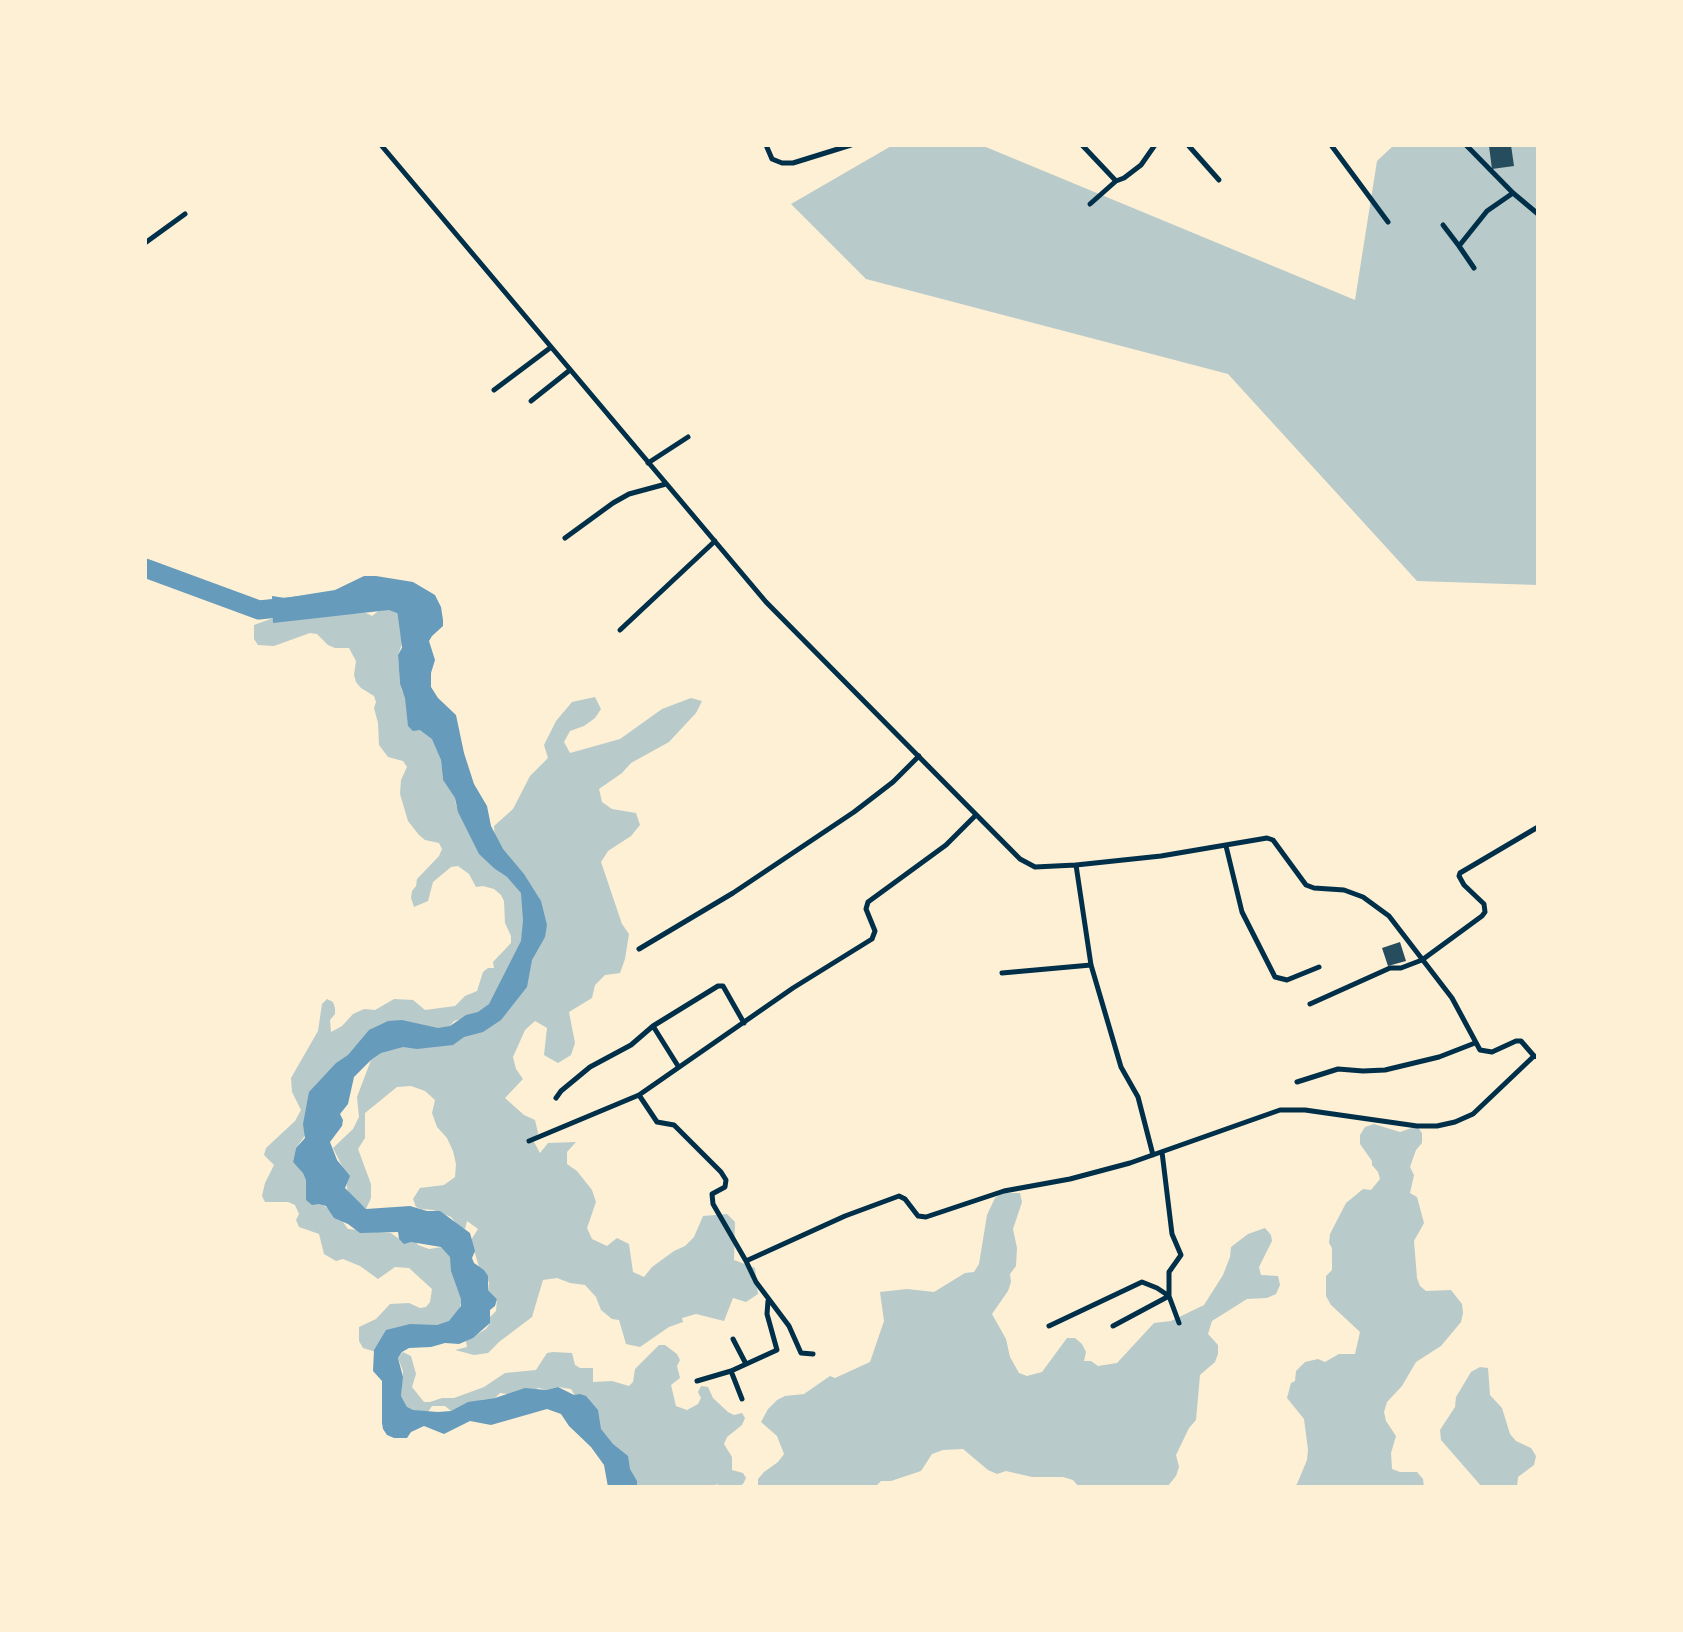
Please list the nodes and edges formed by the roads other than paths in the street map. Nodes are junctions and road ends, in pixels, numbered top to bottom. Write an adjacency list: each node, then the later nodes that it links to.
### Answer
1 (381, 145): 20 (street)
2 (766, 145): 3 (street)
3 (851, 145)
4 (1082, 145): 10 (street)
5 (1155, 145): 10 (street)
6 (1188, 145): 9 (street)
7 (1331, 145): 15 (street)
8 (1466, 145): 11 (street)
9 (1219, 180)
10 (1116, 181): 12 (street)
11 (1513, 193): 13 (street); 18 (street)
12 (1090, 204)
13 (1536, 210)
14 (185, 214): 17 (street)
15 (1388, 222)
16 (1443, 225): 18 (street)
17 (145, 243)
18 (1459, 246): 19 (street)
19 (1474, 268)
20 (550, 348): 21 (street); 22 (street)
21 (570, 370): 23 (street); 25 (street)
22 (494, 390)
23 (531, 401)
24 (688, 437): 25 (street)
25 (648, 463): 26 (street)
26 (666, 484): 27 (street); 28 (street)
27 (565, 538)
28 (715, 541): 29 (street); 30 (street)
29 (620, 630)
30 (919, 756): 31 (street); 35 (street)
31 (976, 815): 34 (street); 41 (street)
32 (1538, 827): 36 (street)
33 (1226, 846): 34 (street); 36 (street); 38 (street)
34 (1076, 865): 37 (street)
35 (639, 949)
36 (1422, 960): 40 (street); 43 (street)
37 (1091, 965): 39 (street); 51 (street)
38 (1319, 967)
39 (1002, 973)
40 (1310, 1004)
41 (744, 1023): 42 (street); 45 (street)
42 (653, 1026): 45 (street); 48 (street)
43 (1475, 1043): 44 (street); 46 (street)
44 (1536, 1057): 50 (street)
45 (678, 1066): 47 (street)
46 (1297, 1082)
47 (639, 1095): 49 (street); 52 (street)
48 (556, 1098)
49 (529, 1141)
50 (1161, 1152): 51 (street); 53 (street)
51 (1153, 1155): 52 (street)
52 (746, 1262): 54 (street)
53 (1169, 1296): 55 (street); 56 (street); 57 (street)
54 (768, 1300): 59 (street); 60 (street)
55 (1179, 1323)
56 (1049, 1326)
57 (1113, 1326)
58 (733, 1339): 60 (street)
59 (813, 1354)
60 (746, 1364): 61 (street)
61 (732, 1371): 62 (street); 63 (street)
62 (697, 1381)
63 (741, 1399)

